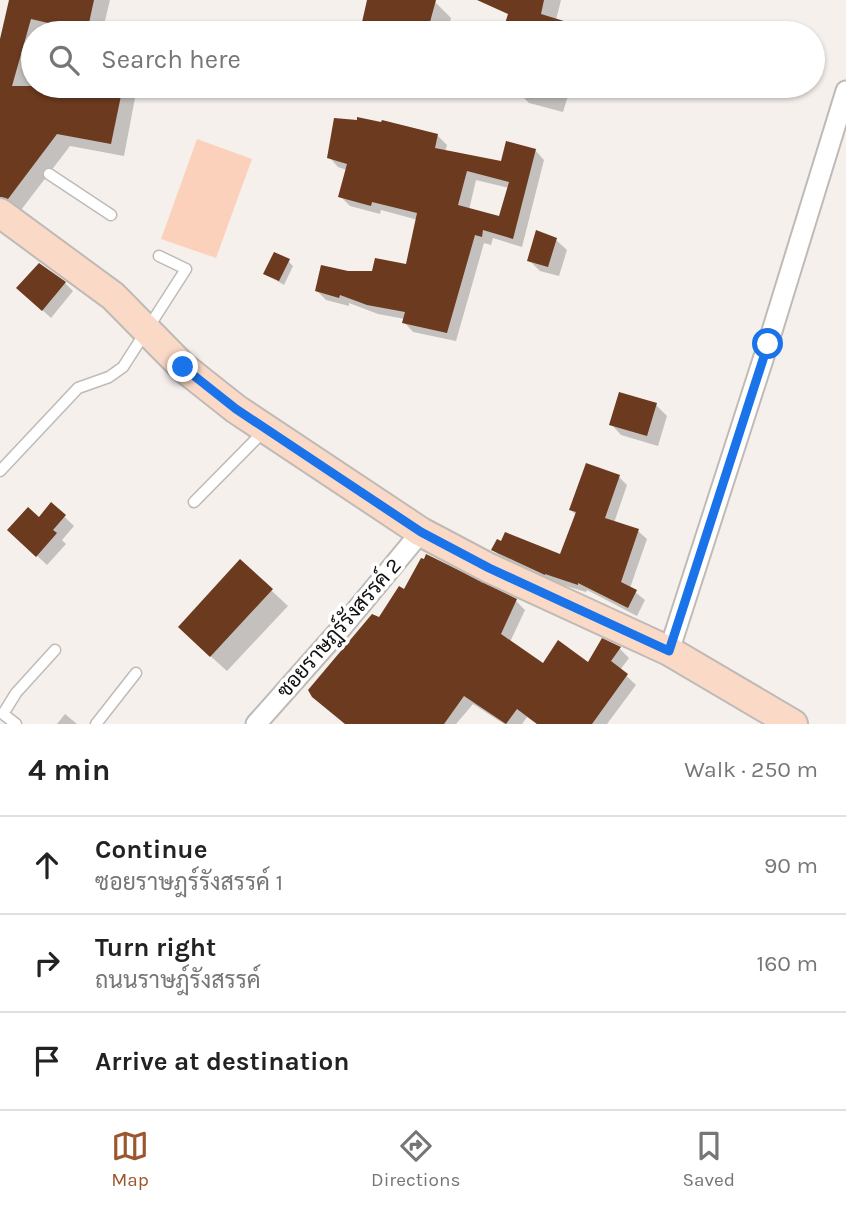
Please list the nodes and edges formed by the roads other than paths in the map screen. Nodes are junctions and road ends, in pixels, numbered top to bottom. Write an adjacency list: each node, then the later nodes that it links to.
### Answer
1 (846, 91): 12 (street)
2 (50, 174): 3 (lane)
3 (111, 215)
4 (6, 220): 6 (street)
5 (159, 256): 6 (lane)
6 (147, 333): 7 (street); 8 (lane)
7 (267, 429): 9 (lane); 10 (street)
8 (0, 471)
9 (194, 502)
10 (421, 532): 12 (street); 16 (street, ซอยราษฎร์รังสรรค์ 2)
11 (55, 650): 14 (lane)
12 (669, 651): 17 (street)
13 (136, 673): 15 (lane)
14 (16, 724)
15 (96, 724)
16 (256, 724)
17 (791, 724)

